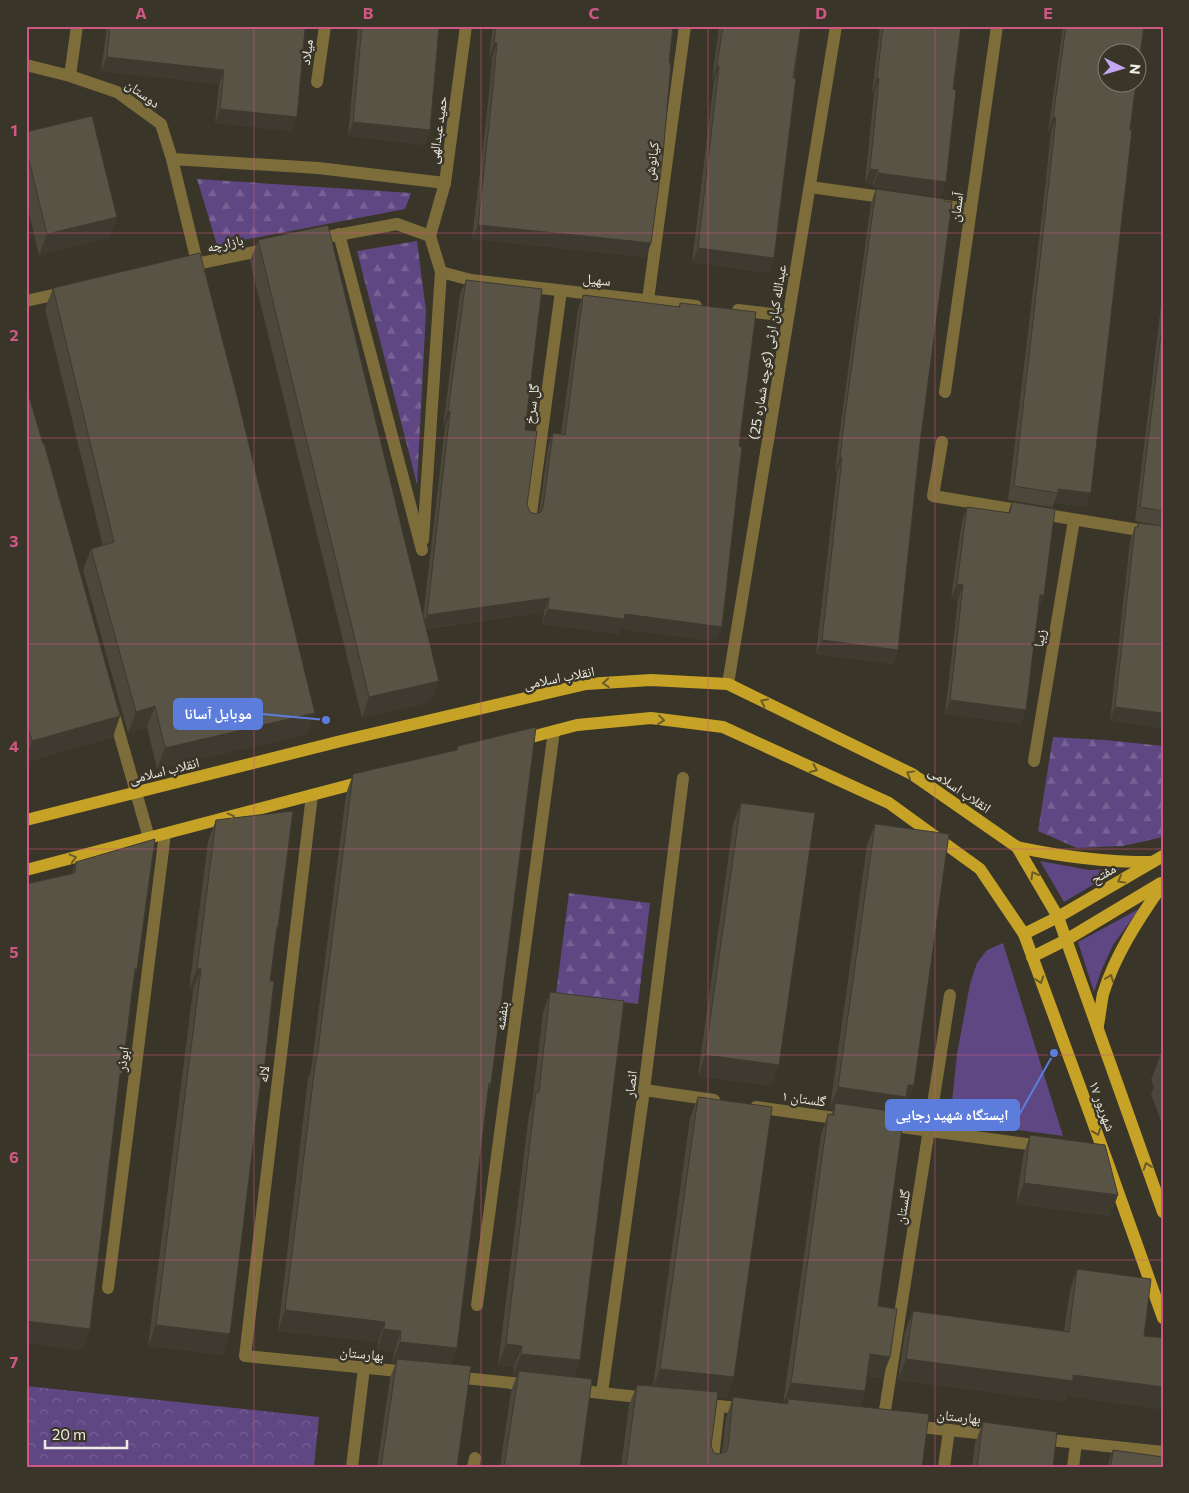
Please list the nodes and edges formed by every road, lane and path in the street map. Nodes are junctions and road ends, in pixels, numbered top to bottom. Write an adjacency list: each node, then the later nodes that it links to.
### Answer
1 (77, 26): 8 (street)
2 (325, 26): 9 (street, میلاد)
3 (466, 26): 11 (street, حمید عبدالهی)
4 (684, 26): 26 (street, کیانوش)
5 (836, 26): 12 (street, عبدالله کیان ارثی (کوچه شماره 25))
6 (997, 26): 15 (street, آسمان)
7 (26, 65): 8 (street, دوستان)
8 (70, 76): 10 (street, دوستان)
9 (317, 82)
10 (172, 159): 11 (street); 20 (street, دوستان)
11 (445, 182): 17 (street, حمید عبدالهی)
12 (810, 187): 13 (street); 30 (street, عبدالله کیان ارثی (کوچه شماره 25))
13 (905, 200)
14 (924, 203): 15 (street)
15 (971, 210): 31 (street, آسمان)
16 (339, 234): 17 (street); 18 (street); 22 (street)
17 (430, 236): 22 (street)
18 (301, 242)
19 (282, 246): 20 (street, بازارچه)
20 (198, 264): 21 (street, بازارچه); 23 (street, دوستان)
21 (179, 268)
22 (441, 272): 25 (street, سهیل)
23 (203, 283)
24 (74, 291): 27 (street)
25 (561, 291): 26 (street, سهیل); 34 (street, گل سرخ)
26 (648, 300): 28 (street, سهیل)
27 (26, 301)
28 (704, 306)
29 (723, 308): 30 (street)
30 (788, 316): 36 (street, عبدالله کیان ارثی (کوچه شماره 25))
31 (946, 392)
32 (942, 442): 33 (street)
33 (1074, 520): 35 (street); 40 (street, زیبا)
34 (530, 521)
35 (1163, 534)
36 (728, 684): 43 (main road, انقلاب اسلامی, one-way to 43); 48 (main road, انقلاب اسلامی, one-way to 36)
37 (109, 698): 43 (street)
38 (554, 731): 39 (main road); 53 (main road, one-way to 53); 67 (street, بنفشه)
39 (508, 743)
40 (1034, 760)
41 (377, 778): 44 (main road)
42 (683, 778): 58 (street, انصار)
43 (135, 792): 45 (main road, انقلاب اسلامی); 47 (street)
44 (312, 795): 46 (main road, one-way to 44); 69 (street, لاله)
45 (26, 820)
46 (165, 834): 47 (main road); 66 (street, ابوذر)
47 (149, 838): 50 (main road, one-way to 47)
48 (1017, 846): 49 (main road); 52 (main road, انقلاب اسلامی, one-way to 48)
49 (1158, 859): 52 (main road, مفتح, one-way to 52)
50 (26, 870)
51 (1163, 883): 54 (main road); 57 (main road, one-way to 51)
52 (1058, 917): 53 (main road, مفتح); 54 (main road, ۱۷ شهریور)
53 (1024, 934): 55 (main road, ۱۷ شهریور)
54 (1066, 940): 55 (main road); 57 (main road, ۱۷ شهریور)
55 (1032, 957): 68 (main road, ۱۷ شهریور, one-way to 68)
56 (950, 995): 63 (street, گلستان)
57 (1098, 1025): 65 (main road, ۱۷ شهریور, one-way to 57)
58 (644, 1090): 59 (street); 75 (street, انصار)
59 (722, 1102)
60 (742, 1105): 61 (street, گلستان ۱)
61 (855, 1121)
62 (874, 1123): 63 (street)
63 (930, 1131): 64 (street); 80 (street, گلستان)
64 (1034, 1145)
65 (1163, 1212)
66 (108, 1288)
67 (477, 1305)
68 (1163, 1318)
69 (245, 1356): 70 (street, بهارستان)
70 (364, 1368): 71 (street, بهارستان); 86 (street)
71 (421, 1374)
72 (440, 1375): 73 (street)
73 (545, 1387)
74 (564, 1389): 75 (street)
75 (602, 1394): 76 (street)
76 (661, 1400)
77 (690, 1403): 78 (street)
78 (719, 1406): 79 (street); 87 (street)
79 (758, 1410)
80 (888, 1423): 81 (street, بهارستان)
81 (949, 1430): 82 (street, بهارستان); 88 (street)
82 (1008, 1436)
83 (1027, 1438): 84 (street)
84 (1076, 1443): 85 (street); 89 (street)
85 (1163, 1452)
86 (352, 1467)
87 (712, 1467)
88 (944, 1467)
89 (1073, 1467)

